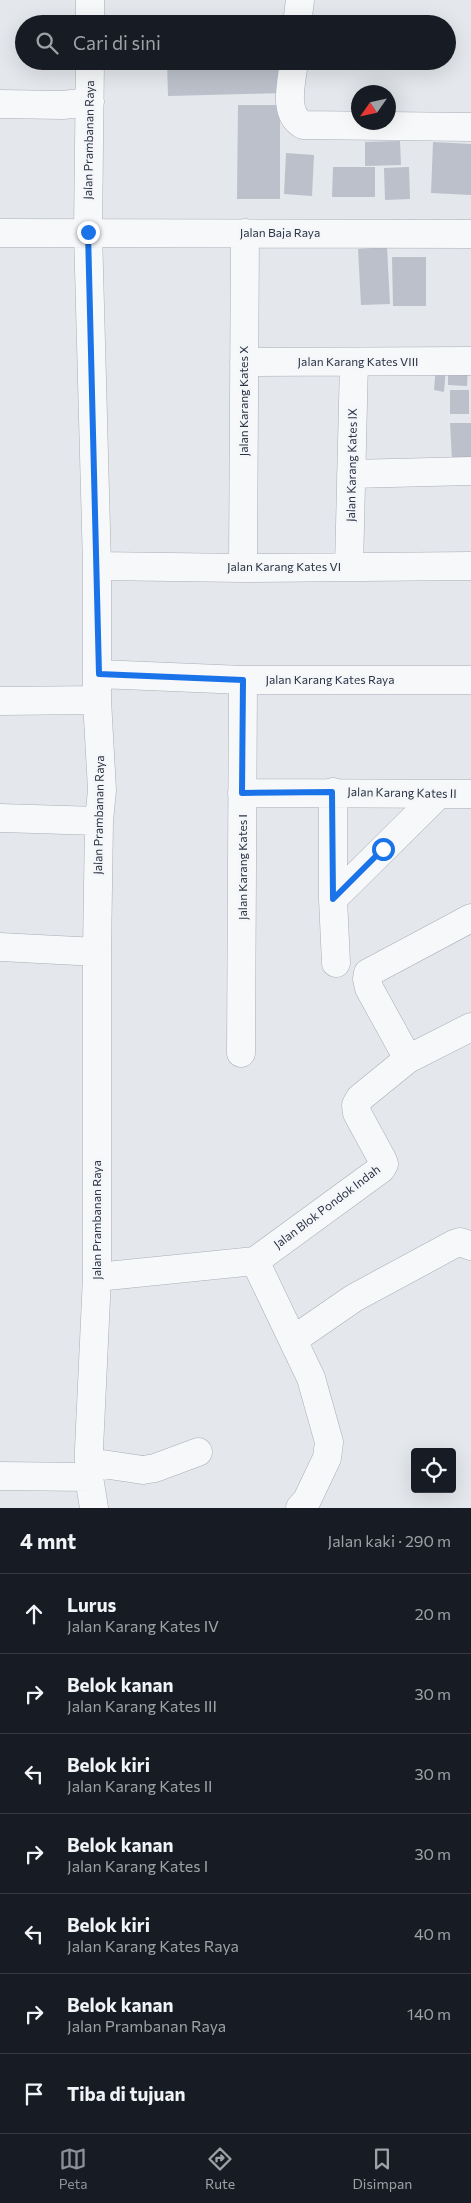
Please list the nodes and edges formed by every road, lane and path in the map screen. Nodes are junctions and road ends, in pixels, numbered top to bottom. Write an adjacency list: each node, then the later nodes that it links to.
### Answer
1 (90, 0): 3 (street)
2 (300, 0): 4 (street)
3 (90, 15)
4 (299, 15)
5 (90, 70): 7 (street, Jalan Prambanan Raya)
6 (293, 70): 9 (street)
7 (90, 102): 8 (street); 10 (street, Jalan Prambanan Raya)
8 (0, 104)
9 (471, 127)
10 (88, 232): 11 (street, Jalan Baja Raya); 12 (street, Jalan Baja Raya); 19 (street, Jalan Prambanan Raya)
11 (0, 233)
12 (244, 233): 13 (street, Jalan Baja Raya); 15 (street, Jalan Karang Kates X)
13 (471, 234)
14 (471, 361): 16 (street, Jalan Karang Kates VIII)
15 (244, 362): 16 (street, Jalan Karang Kates VIII); 22 (street, Jalan Karang Kates X)
16 (354, 362): 18 (street, Jalan Karang Kates IX)
17 (471, 471): 18 (street)
18 (351, 474): 21 (street, Jalan Karang Kates IX)
19 (97, 566): 22 (street, Jalan Karang Kates VI); 25 (street, Jalan Prambanan Raya)
20 (471, 566): 21 (street, Jalan Karang Kates VI)
21 (349, 567): 22 (street, Jalan Karang Kates VI)
22 (243, 568)
23 (243, 680): 24 (street, Jalan Karang Kates Raya); 25 (street, Jalan Karang Kates Raya); 28 (street, Jalan Karang Kates I)
24 (471, 680)
25 (98, 687): 26 (street, Jalan Karang Kates Raya); 32 (street, Jalan Prambanan Raya)
26 (0, 701)
27 (332, 792): 28 (street, Jalan Karang Kates II); 29 (street, Jalan Karang Kates II); 33 (street)
28 (242, 793): 39 (street, Jalan Karang Kates I)
29 (439, 794): 30 (street, Jalan Karang Kates II); 33 (street)
30 (471, 794)
31 (0, 818): 32 (street)
32 (99, 821): 36 (street, Jalan Prambanan Raya)
33 (333, 899): 37 (street)
34 (471, 918): 40 (street)
35 (0, 947): 36 (street)
36 (97, 952): 43 (street, Jalan Prambanan Raya)
37 (336, 963)
38 (471, 1027): 40 (street, Jalan Blok Pondok Indah)
39 (241, 1053)
40 (408, 1059): 42 (street, Jalan Blok Pondok Indah)
41 (471, 1246): 44 (street)
42 (255, 1261): 43 (street); 44 (street)
43 (97, 1277): 46 (street, Jalan Prambanan Raya)
44 (293, 1340): 49 (street)
45 (198, 1452): 46 (street)
46 (89, 1469): 47 (street); 48 (street, Jalan Prambanan Raya)
47 (0, 1476)
48 (94, 1508)
49 (300, 1508)

